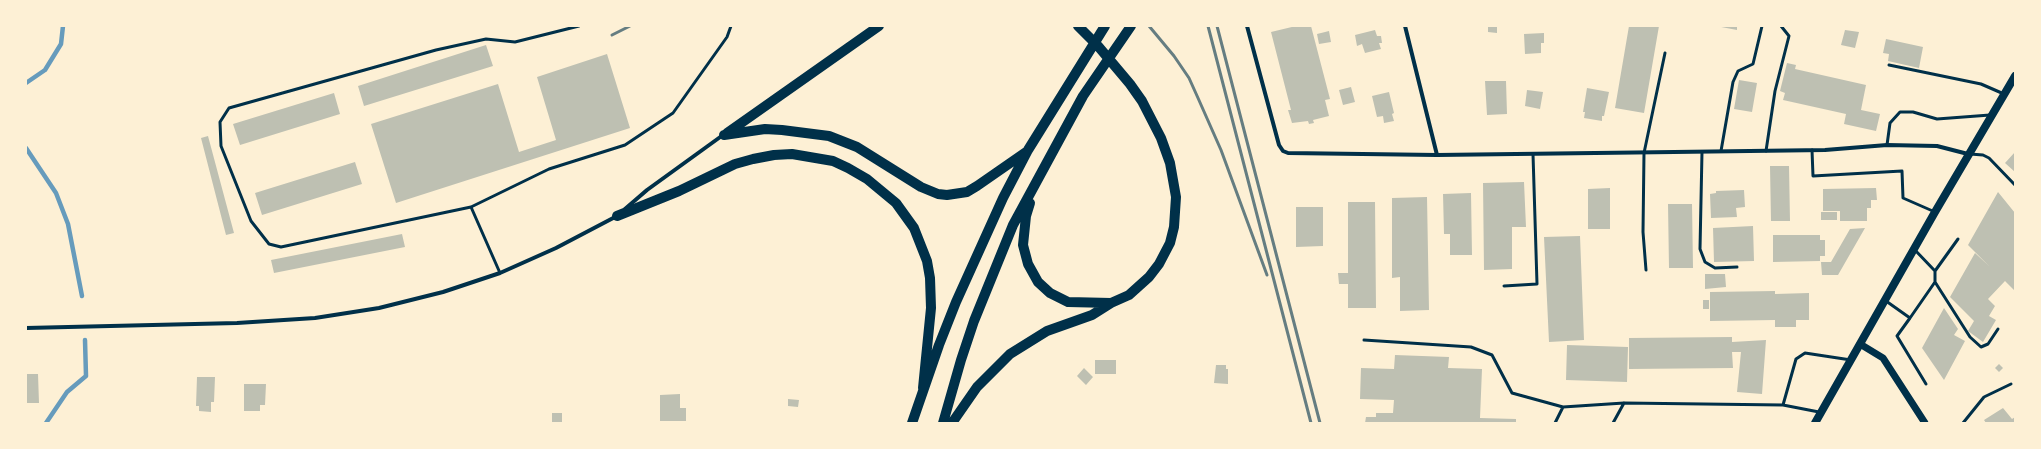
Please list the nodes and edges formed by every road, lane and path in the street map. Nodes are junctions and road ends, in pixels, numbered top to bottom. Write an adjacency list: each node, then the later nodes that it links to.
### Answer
1 (579, 26): 29 (lane)
2 (731, 26): 29 (lane)
3 (879, 26): 16 (main road)
4 (1078, 26): 41 (main road)
5 (1105, 26): 18 (main road)
6 (1131, 26): 27 (main road)
7 (1248, 26): 26 (street)
8 (1405, 26): 26 (street)
9 (1762, 26): 22 (lane)
10 (1782, 26): 20 (lane)
11 (1665, 53): 23 (lane)
12 (1889, 65): 14 (lane)
13 (2014, 83): 14 (main road)
14 (2004, 94): 15 (main road)
15 (1992, 114): 17 (lane); 25 (main road)
16 (724, 135): 18 (main road); 31 (street)
17 (1887, 145): 19 (street); 25 (street)
18 (1028, 150): 50 (main road)
19 (1812, 150): 20 (street); 30 (lane)
20 (1766, 151): 22 (street)
21 (1702, 152): 22 (street); 23 (street); 34 (lane)
22 (1721, 152)
23 (1644, 153): 24 (street); 35 (lane)
24 (1533, 154): 26 (street); 39 (lane)
25 (1968, 154): 28 (lane); 30 (main road)
26 (1437, 155)
27 (1039, 175): 41 (main road); 56 (main road)
28 (2015, 185)
29 (471, 207): 37 (lane)
30 (1935, 212): 33 (main road)
31 (617, 216): 37 (street); 50 (main road)
32 (1958, 239): 36 (lane)
33 (1914, 248): 36 (lane); 40 (main road)
34 (1737, 267)
35 (1646, 270)
36 (1935, 271): 38 (lane)
37 (500, 273): 43 (street)
38 (1935, 282): 42 (lane); 44 (lane)
39 (1504, 286)
40 (1885, 300): 42 (lane); 46 (main road)
41 (1110, 303): 57 (main road)
42 (1910, 318): 48 (lane)
43 (26, 328)
44 (1998, 329)
45 (1364, 340): 53 (lane)
46 (1860, 344): 47 (main road); 61 (street)
47 (1850, 360): 52 (lane); 54 (main road)
48 (1926, 384)
49 (2011, 384): 62 (lane)
50 (923, 388): 55 (main road)
51 (1624, 403): 52 (lane); 53 (lane); 59 (lane)
52 (1783, 405): 54 (lane)
53 (1562, 407): 58 (lane)
54 (1821, 412): 60 (main road)
55 (912, 423)
56 (943, 423)
57 (952, 423)
58 (1555, 423)
59 (1613, 423)
60 (1815, 423)
61 (1925, 423)
62 (1963, 423)

